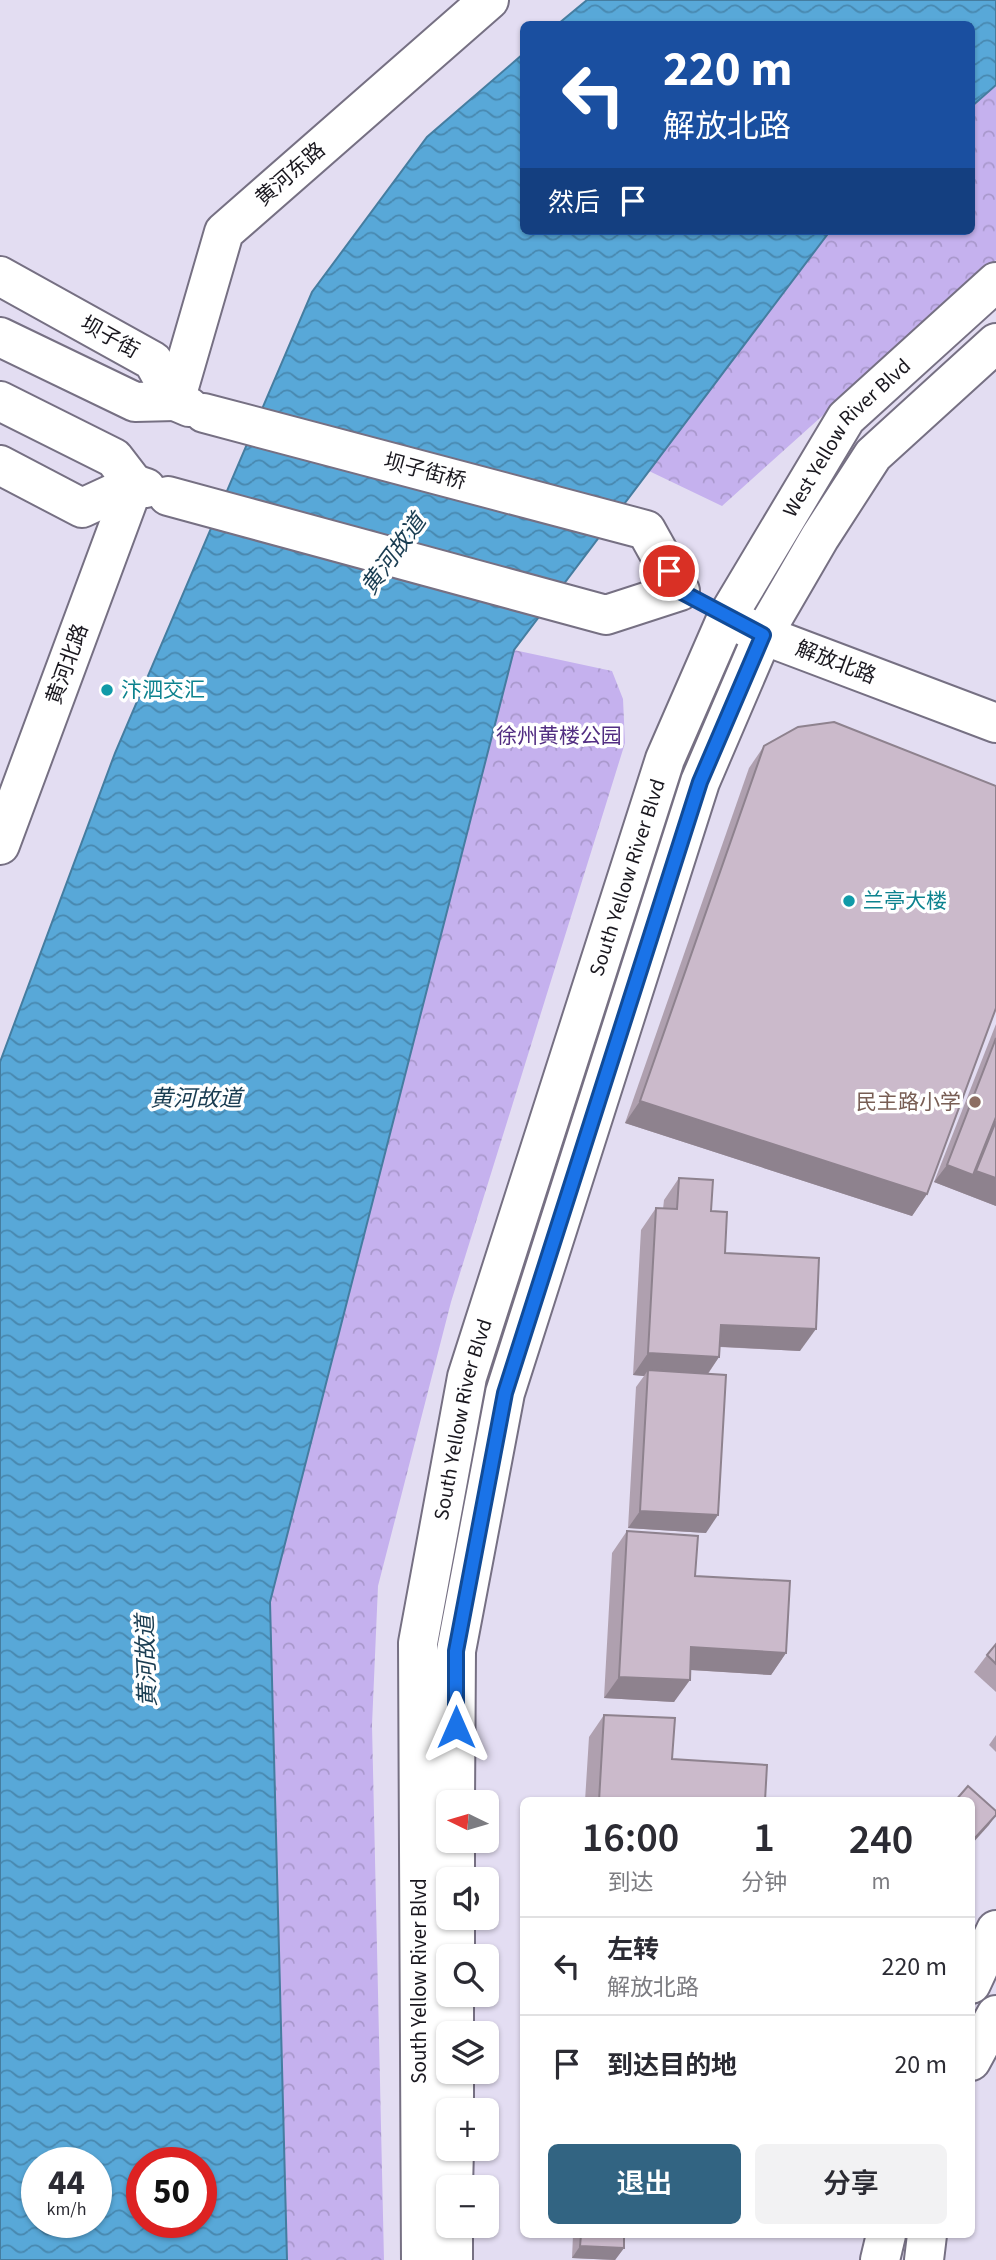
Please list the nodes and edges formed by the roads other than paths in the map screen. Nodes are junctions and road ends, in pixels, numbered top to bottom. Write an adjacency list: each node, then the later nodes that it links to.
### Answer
1 (489, 0): 7 (main road, 黄河东路)
2 (0, 276): 7 (main road, 坝子街)
3 (996, 282): 11 (main road, West Yellow River Blvd)
4 (0, 337): 7 (main road, 坝子街桥)
5 (996, 343): 12 (main road, West Yellow River Blvd)
6 (0, 401): 9 (main road)
7 (190, 407): 10 (main road, 坝子街桥)
8 (0, 465): 9 (main road)
9 (151, 490): 10 (main road); 14 (main road, 黄河北路)
10 (680, 591): 11 (main road, 解放北路)
11 (727, 617): 12 (main road, 解放北路); 23 (main road, South Yellow River Blvd)
12 (763, 635): 13 (main road, 解放北路); 15 (main road, South Yellow River Blvd)
13 (996, 723)
14 (0, 845)
15 (456, 1790)
16 (996, 1930): 17 (main road)
17 (975, 1975)
18 (996, 2015): 19 (main road)
19 (975, 2054)
20 (453, 2238): 24 (main road)
21 (885, 2238): 25 (main road)
22 (928, 2238): 26 (main road)
23 (421, 2260)
24 (453, 2260)
25 (880, 2260)
26 (924, 2260)

